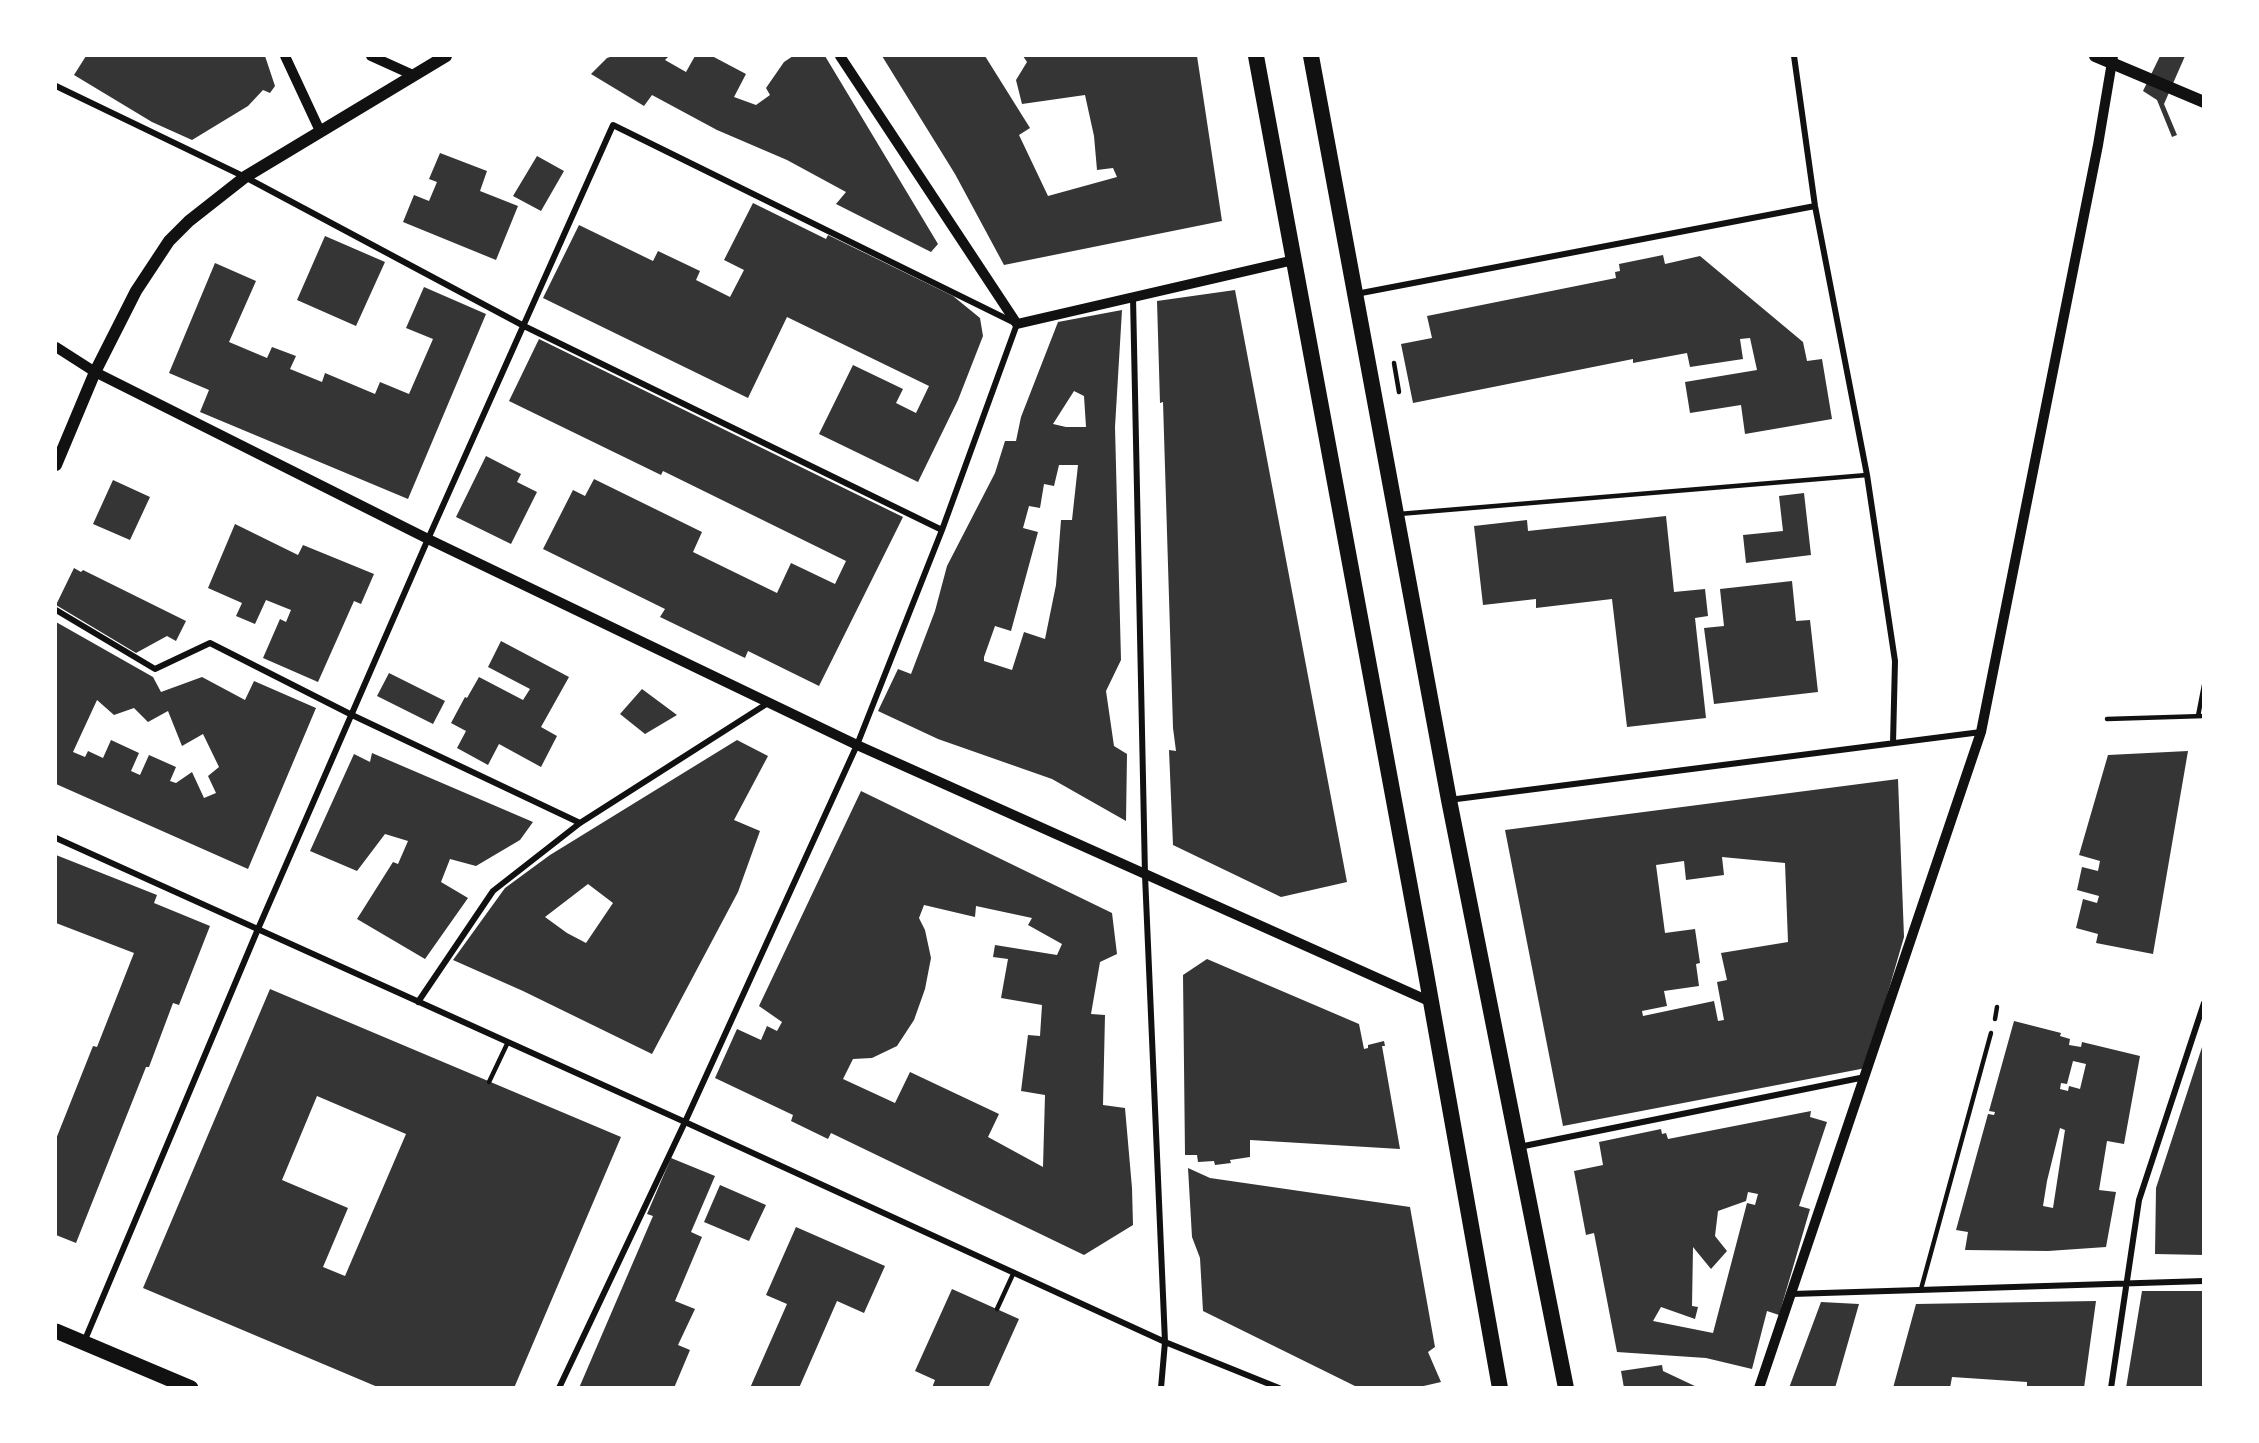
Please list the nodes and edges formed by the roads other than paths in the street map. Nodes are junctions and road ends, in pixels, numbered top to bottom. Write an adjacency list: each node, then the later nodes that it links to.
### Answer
1 (285, 56): 13 (street)
2 (371, 56): 10 (street)
3 (446, 56): 10 (main road)
4 (840, 56): 19 (street)
5 (1256, 56): 16 (highway)
6 (1311, 56): 17 (highway)
7 (1794, 56): 15 (street)
8 (2096, 56): 9 (main road)
9 (2112, 59): 12 (main road); 36 (street)
10 (413, 75): 13 (main road)
11 (56, 86): 14 (street)
12 (2204, 102)
13 (320, 131): 14 (main road)
14 (245, 177): 20 (street); 23 (main road)
15 (1815, 206): 17 (street); 26 (street)
16 (1294, 260): 18 (street); 45 (highway)
17 (1355, 294): 27 (highway)
18 (1133, 297): 19 (street); 42 (street)
19 (1017, 324): 20 (street); 28 (street)
20 (524, 326): 28 (street); 29 (street)
21 (56, 347): 23 (street)
22 (1394, 363): 24 (lane)
23 (95, 372): 25 (main road); 29 (street)
24 (1400, 392)
25 (56, 465)
26 (1867, 475): 27 (lane); 37 (street)
27 (1396, 514): 39 (highway)
28 (942, 530): 38 (street)
29 (428, 539): 32 (street); 33 (street)
30 (56, 610): 33 (street)
31 (2204, 685): 34 (lane)
32 (768, 703): 38 (street); 40 (street)
33 (352, 715): 40 (street); 43 (street)
34 (2201, 716): 35 (lane)
35 (2107, 719)
36 (1981, 732): 37 (street); 51 (street)
37 (1893, 743): 39 (street)
38 (857, 745): 42 (street); 53 (street)
39 (1449, 800): 54 (highway)
40 (580, 823): 44 (street)
41 (56, 838): 43 (street)
42 (1145, 875): 45 (street); 62 (street)
43 (258, 929): 44 (street); 63 (street)
44 (418, 1002): 50 (street)
45 (1431, 1002): 68 (highway)
46 (2204, 1003): 57 (street)
47 (1998, 1008): 48 (lane)
48 (1995, 1019)
49 (1991, 1033): 58 (lane)
50 (508, 1042): 52 (lane); 53 (street)
51 (1866, 1077): 54 (street); 59 (street)
52 (489, 1082)
53 (685, 1122): 55 (street); 65 (street)
54 (1518, 1147): 69 (highway)
55 (1014, 1272): 60 (lane); 62 (street)
56 (2204, 1281): 57 (street)
57 (2128, 1282): 58 (street); 71 (street)
58 (1921, 1289): 59 (street)
59 (1792, 1294): 70 (street)
60 (997, 1309)
61 (56, 1331): 63 (main road)
62 (1165, 1342): 66 (street); 67 (street)
63 (84, 1343): 64 (main road)
64 (191, 1388)
65 (559, 1388)
66 (1161, 1388)
67 (1279, 1388)
68 (1500, 1388)
69 (1566, 1388)
70 (1760, 1388)
71 (2111, 1388)

